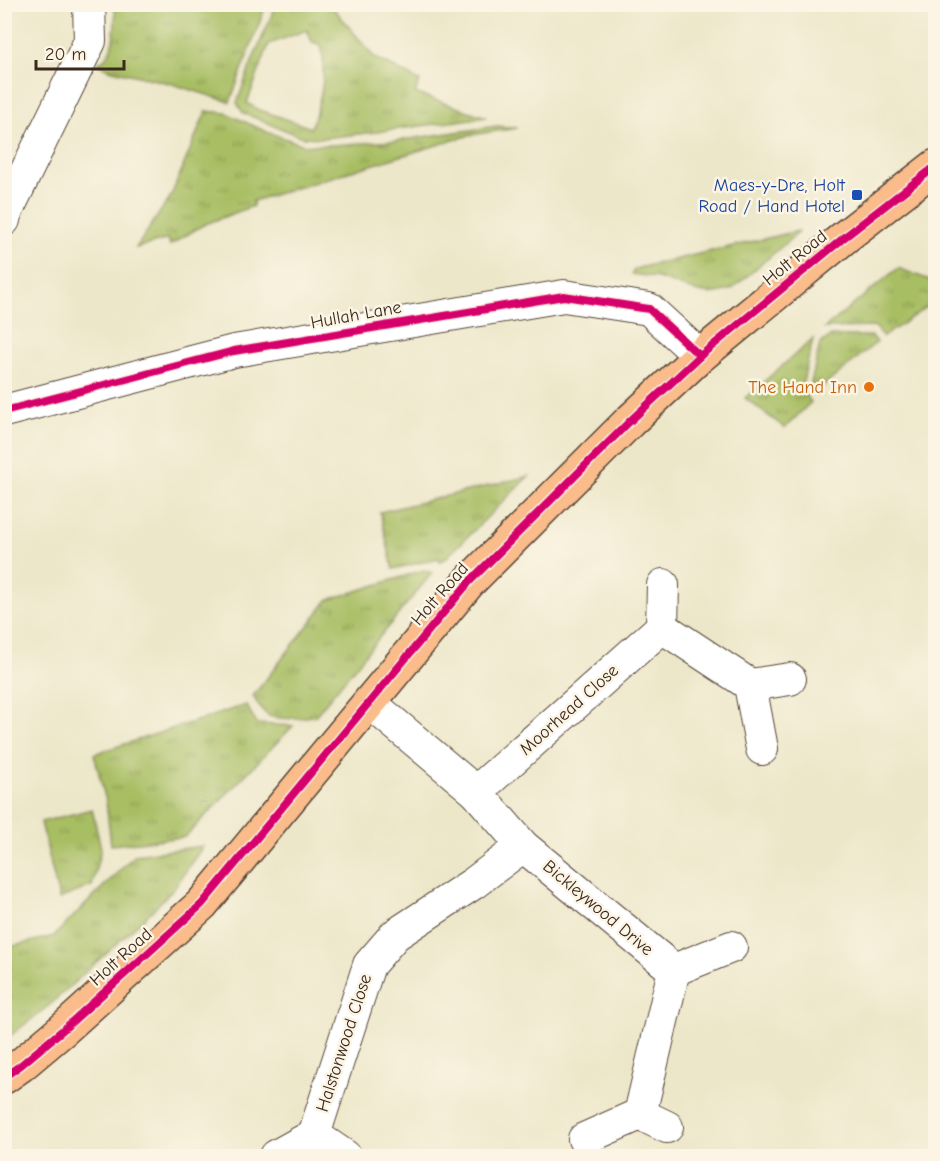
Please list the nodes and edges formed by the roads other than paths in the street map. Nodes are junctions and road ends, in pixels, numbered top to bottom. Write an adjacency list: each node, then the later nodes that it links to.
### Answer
1 (89, 4): 3 (street)
2 (936, 166): 4 (main road, Holt Road)
3 (4, 220)
4 (700, 356): 5 (street, Hullah Lane); 10 (main road, Holt Road)
5 (4, 411)
6 (663, 585): 7 (street)
7 (662, 627): 9 (street); 12 (street, Moorhead Close)
8 (790, 679): 9 (street)
9 (750, 685): 11 (street)
10 (369, 702): 12 (street, Bickleywood Drive); 16 (main road, Holt Road)
11 (762, 749)
12 (476, 792): 13 (street, Bickleywood Drive)
13 (523, 846): 15 (street, Bickleywood Drive); 17 (street, Halstonwood Close)
14 (731, 947): 15 (street)
15 (674, 970): 18 (street)
16 (4, 1077)
17 (314, 1135): 19 (street, Halstonwood Close); 20 (street, Halstonwood Close)
18 (584, 1139)
19 (276, 1156)
20 (345, 1156)

